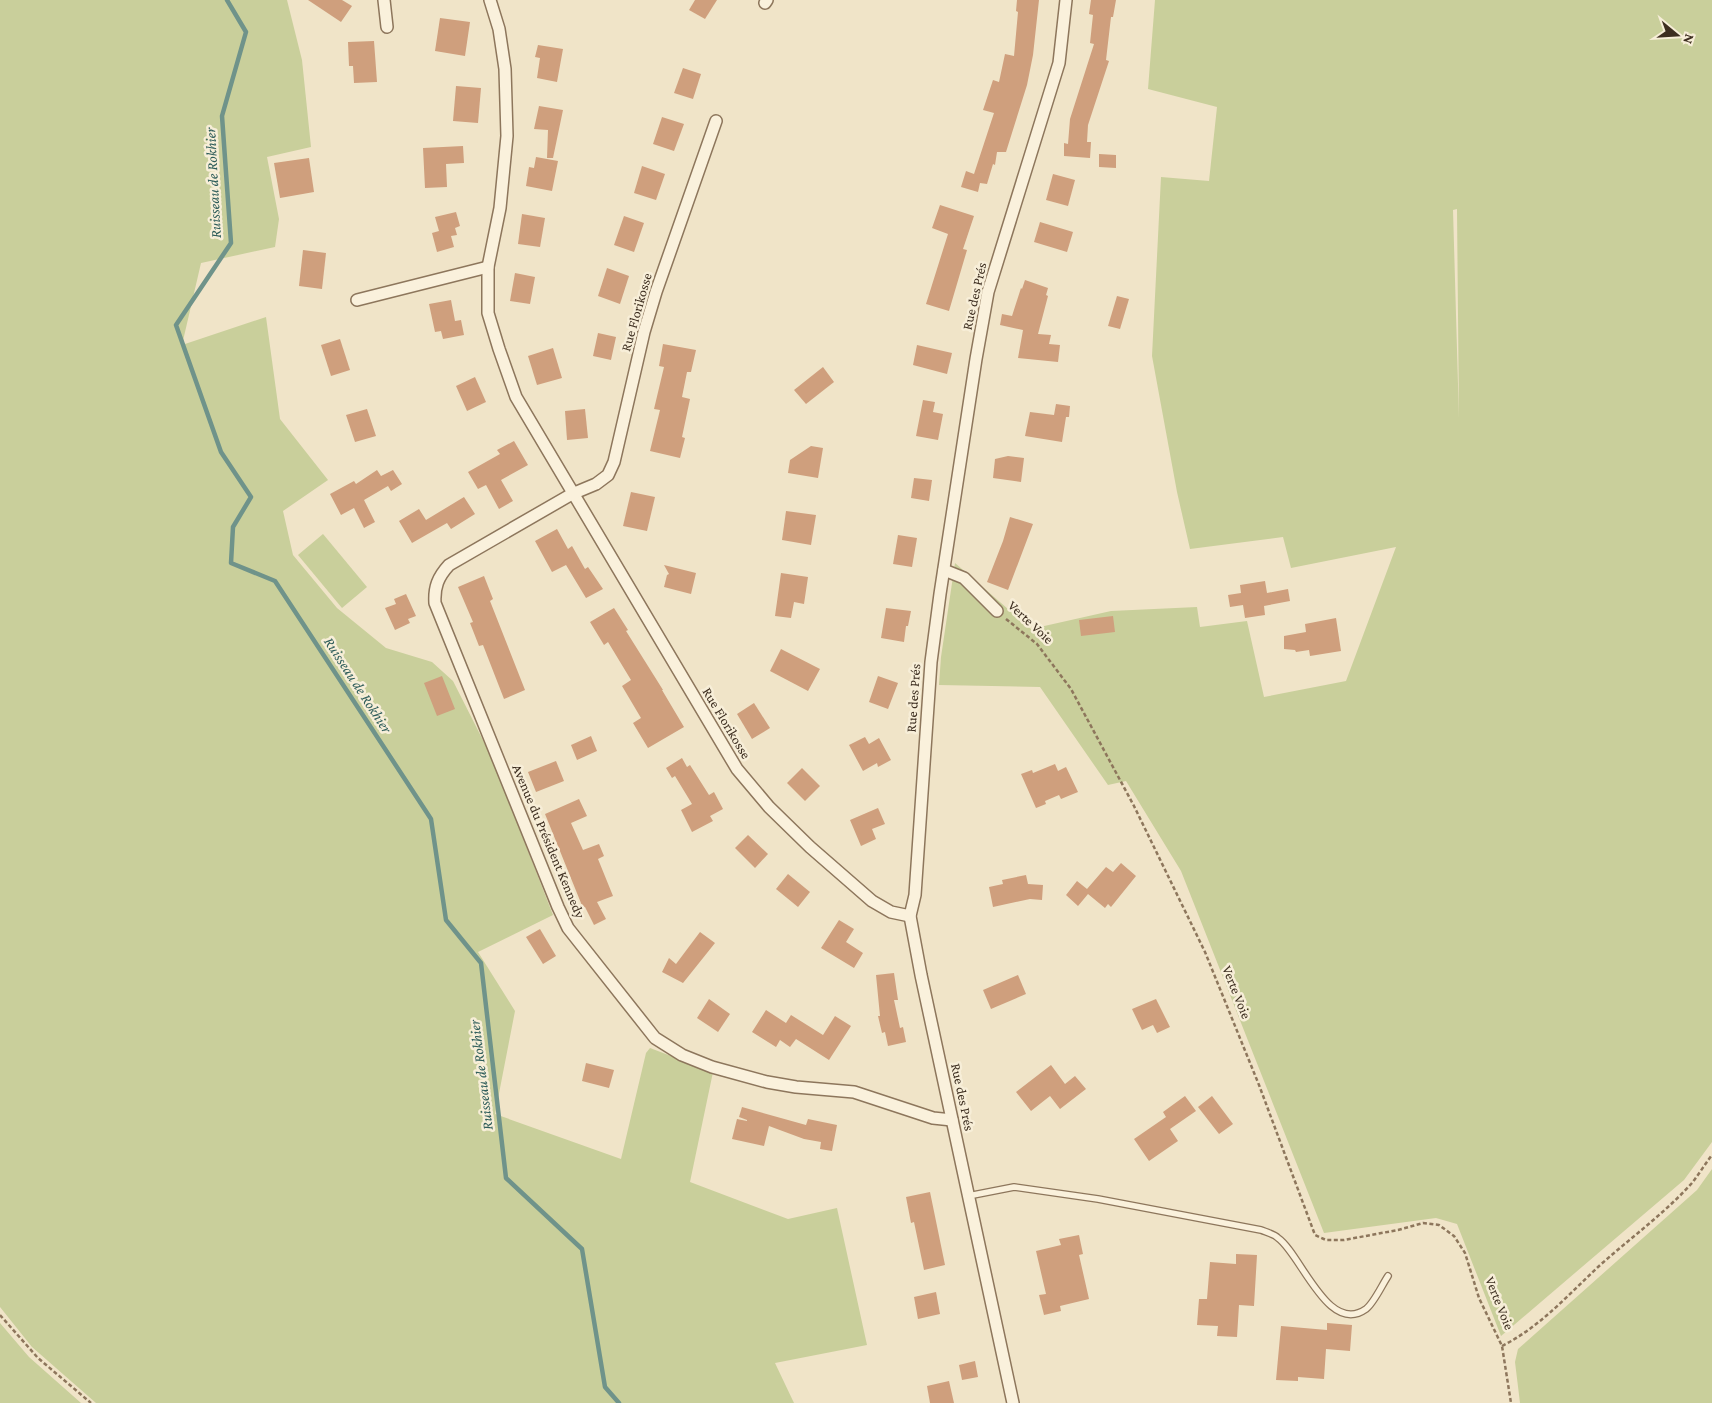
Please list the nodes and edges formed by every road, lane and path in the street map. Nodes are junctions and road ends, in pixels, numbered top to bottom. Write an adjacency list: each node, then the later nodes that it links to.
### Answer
1 (384, 0): 4 (street)
2 (490, 0): 6 (street, Rue Florikosse)
3 (1066, 0): 9 (street, Rue des Prés)
4 (387, 27)
5 (716, 121): 8 (street, Rue Florikosse)
6 (488, 267): 7 (street); 8 (street, Rue Florikosse)
7 (357, 300)
8 (572, 494): 11 (street, Rue Florikosse); 12 (street, Avenue du Président Kennedy)
9 (944, 570): 10 (street, Verte Voie); 11 (street, Rue des Prés)
10 (997, 611): 17 (path, Verte Voie)
11 (910, 916): 12 (street, Rue des Prés)
12 (952, 1120): 14 (street, Rue des Prés)
13 (1712, 1155): 17 (path)
14 (968, 1196): 15 (lane); 19 (street, Rue des Prés)
15 (1388, 1276)
16 (0, 1315): 18 (path)
17 (1502, 1346): 20 (path)
18 (91, 1403)
19 (1013, 1403)
20 (1511, 1403)

